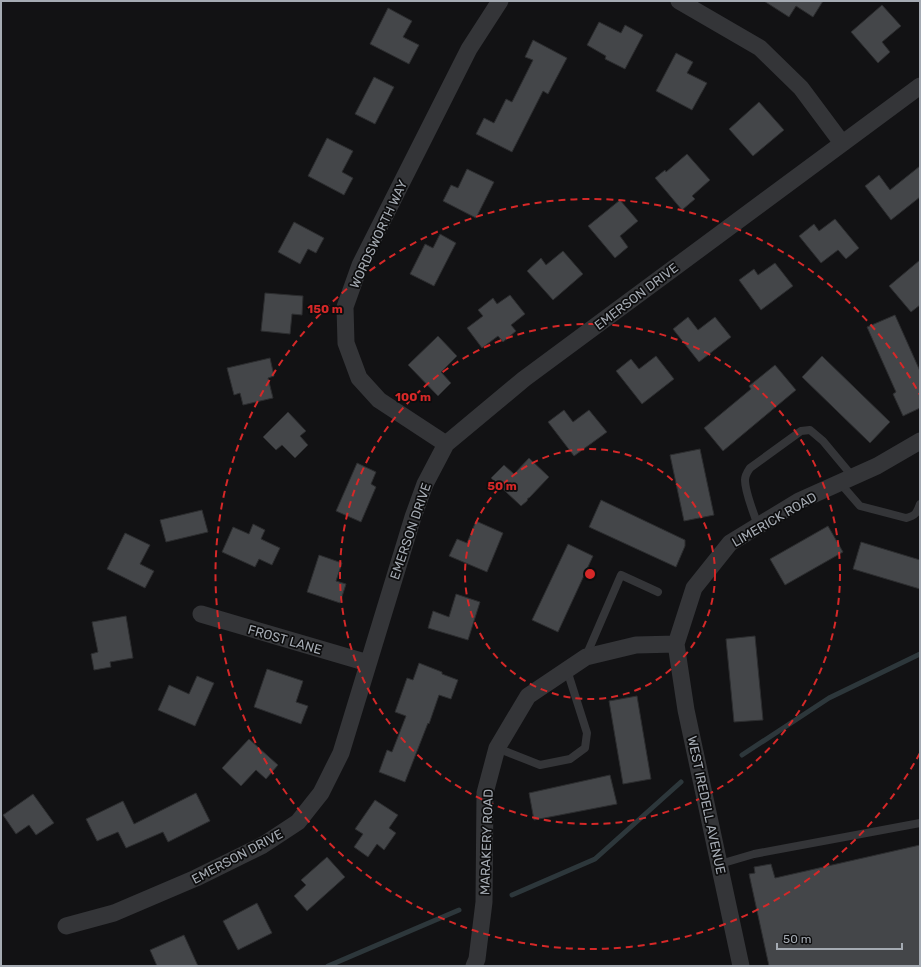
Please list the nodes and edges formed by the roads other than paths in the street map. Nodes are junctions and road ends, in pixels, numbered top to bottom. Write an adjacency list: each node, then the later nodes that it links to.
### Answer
1 (500, 1): 5 (street, WORDSWORTH WAY)
2 (679, 1): 4 (street)
3 (920, 86): 4 (street, EMERSON DRIVE)
4 (842, 143): 5 (street, EMERSON DRIVE)
5 (446, 444): 14 (street, EMERSON DRIVE)
6 (918, 445): 7 (street, LIMERICK ROAD)
7 (846, 480): 8 (lane); 9 (street, LIMERICK ROAD); 9 (lane)
8 (920, 504)
9 (758, 526): 12 (street, LIMERICK ROAD)
10 (658, 592): 13 (lane)
11 (201, 614): 14 (street, FROST LANE)
12 (676, 644): 13 (street, MARAKERY ROAD); 18 (street, WEST IREDELL AVENUE)
13 (586, 657): 15 (street, MARAKERY ROAD)
14 (368, 663): 19 (street, EMERSON DRIVE)
15 (567, 670): 16 (street, MARAKERY ROAD); 16 (lane)
16 (497, 748): 20 (street, MARAKERY ROAD)
17 (920, 822): 18 (lane)
18 (720, 864): 21 (street, WEST IREDELL AVENUE)
19 (66, 926)
20 (474, 966)
21 (741, 966)

